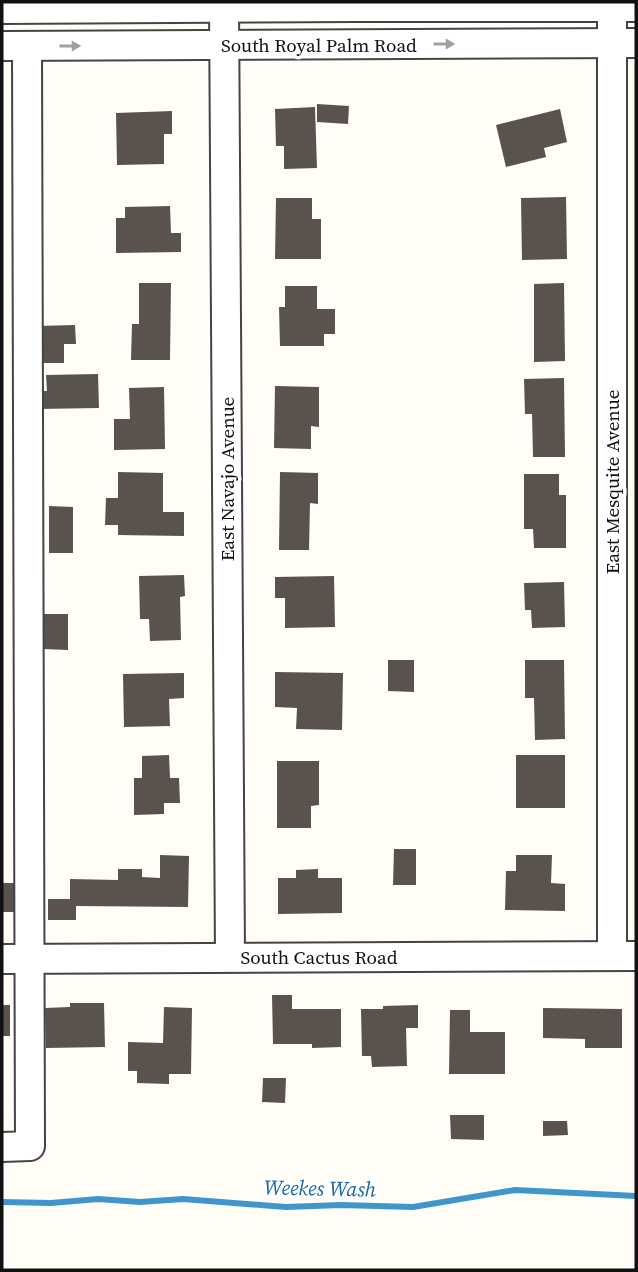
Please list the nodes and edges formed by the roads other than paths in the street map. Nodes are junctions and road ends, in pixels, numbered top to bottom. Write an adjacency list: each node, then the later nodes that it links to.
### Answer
1 (353, 4): 2 (street, South Royal Palm Road); 3 (street, South Royal Palm Road)
2 (488, 4): 5 (street, South Royal Palm Road)
3 (224, 5): 4 (street, South Royal Palm Road); 9 (street, East Navajo Avenue)
4 (80, 6): 6 (street, South Royal Palm Road)
5 (624, 6): 7 (street, East Mesquite Avenue)
6 (2, 9)
7 (624, 43): 9 (street, South Royal Palm Road, one-way to 7); 10 (street, East Mesquite Avenue)
8 (14, 46): 9 (street, South Royal Palm Road, one-way to 9); 12 (street)
9 (225, 46): 11 (street, East Navajo Avenue)
10 (624, 956): 11 (street, South Cactus Road)
11 (230, 957): 12 (street, South Cactus Road)
12 (16, 958): 13 (street)
13 (2, 1147)

